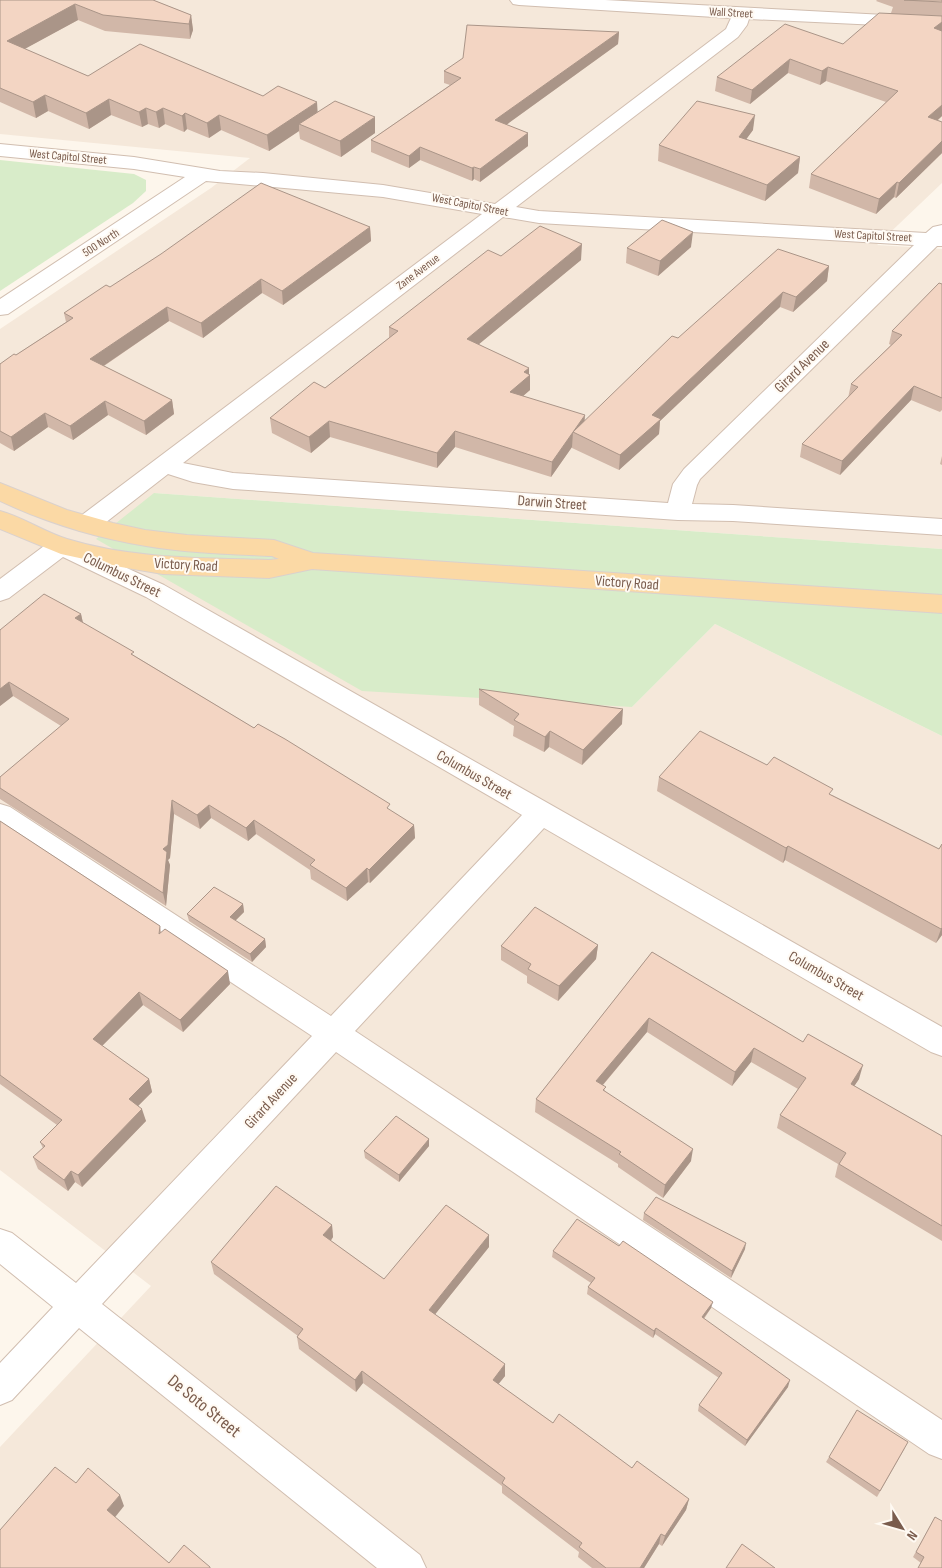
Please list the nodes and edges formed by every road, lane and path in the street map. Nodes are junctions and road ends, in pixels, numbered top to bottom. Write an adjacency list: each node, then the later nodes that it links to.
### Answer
1 (519, 0): 2 (street, Wall Street)
2 (563, 1): 3 (street, Wall Street)
3 (741, 14): 4 (street, Wall Street); 7 (street, Zane Avenue)
4 (942, 23)
5 (0, 150): 6 (street, West Capitol Street)
6 (200, 175): 7 (street, West Capitol Street); 9 (street, 500 North)
7 (498, 212): 8 (street, West Capitol Street); 10 (street, Zane Avenue)
8 (939, 236): 12 (street, Girard Avenue)
9 (0, 309)
10 (165, 464): 12 (street, Darwin Street); 14 (street, Zane Avenue)
11 (0, 491): 14 (main road)
12 (678, 512): 15 (street, Darwin Street)
13 (0, 519): 16 (main road, Columbus Street)
14 (87, 524): 17 (main road, Victory Road)
15 (942, 527)
16 (61, 546): 17 (main road, Victory Road); 18 (street); 20 (street, Columbus Street)
17 (312, 561): 19 (main road, Victory Road)
18 (0, 592)
19 (942, 604)
20 (541, 813): 22 (street, Girard Avenue); 23 (street, Columbus Street)
21 (0, 815): 22 (street)
22 (334, 1034): 25 (street, Girard Avenue); 27 (street)
23 (942, 1043)
24 (0, 1244): 25 (street, De Soto Street)
25 (78, 1306): 26 (street, Girard Avenue); 28 (street, De Soto Street)
26 (0, 1388)
27 (942, 1441)
28 (407, 1568)

